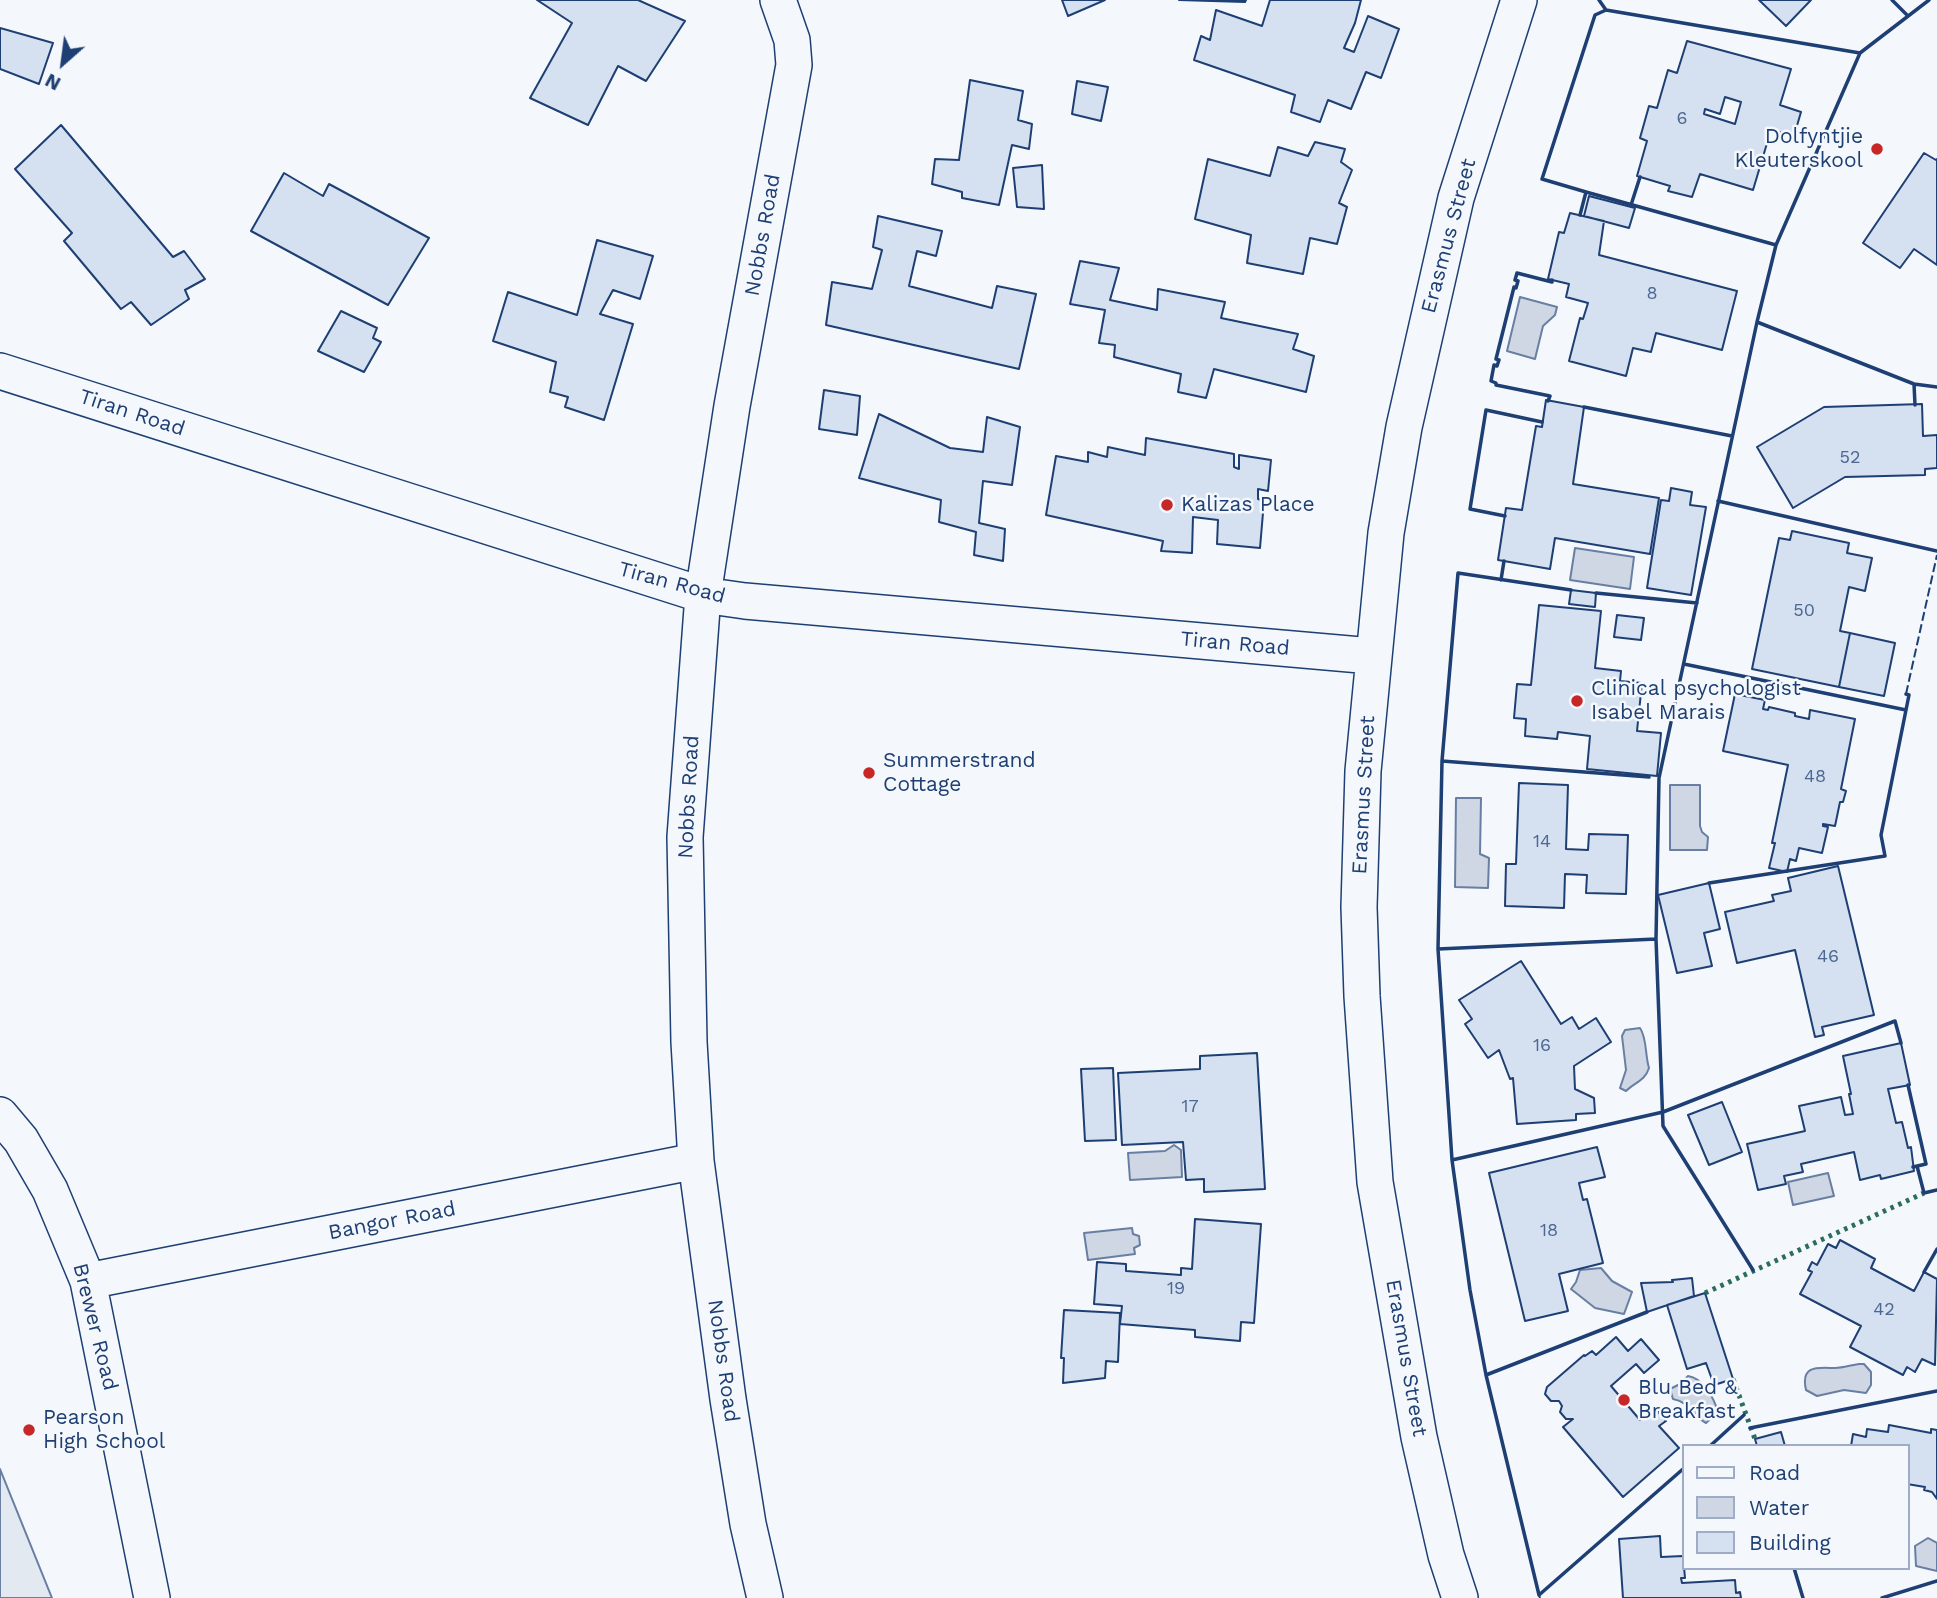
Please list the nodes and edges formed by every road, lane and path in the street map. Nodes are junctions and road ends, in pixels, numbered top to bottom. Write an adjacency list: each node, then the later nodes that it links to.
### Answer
1 (778, 0): 4 (street, Nobbs Road)
2 (1520, 0): 5 (street, Erasmus Street)
3 (0, 371): 4 (street, Tiran Road)
4 (703, 595): 5 (street, Tiran Road); 7 (street, Nobbs Road)
5 (1373, 656): 11 (street, Erasmus Street)
6 (0, 1115): 8 (street, Brewer Road)
7 (696, 1161): 8 (street, Bangor Road); 10 (street, Nobbs Road)
8 (88, 1281): 9 (street, Brewer Road)
9 (152, 1598)
10 (765, 1598)
11 (1460, 1598)

